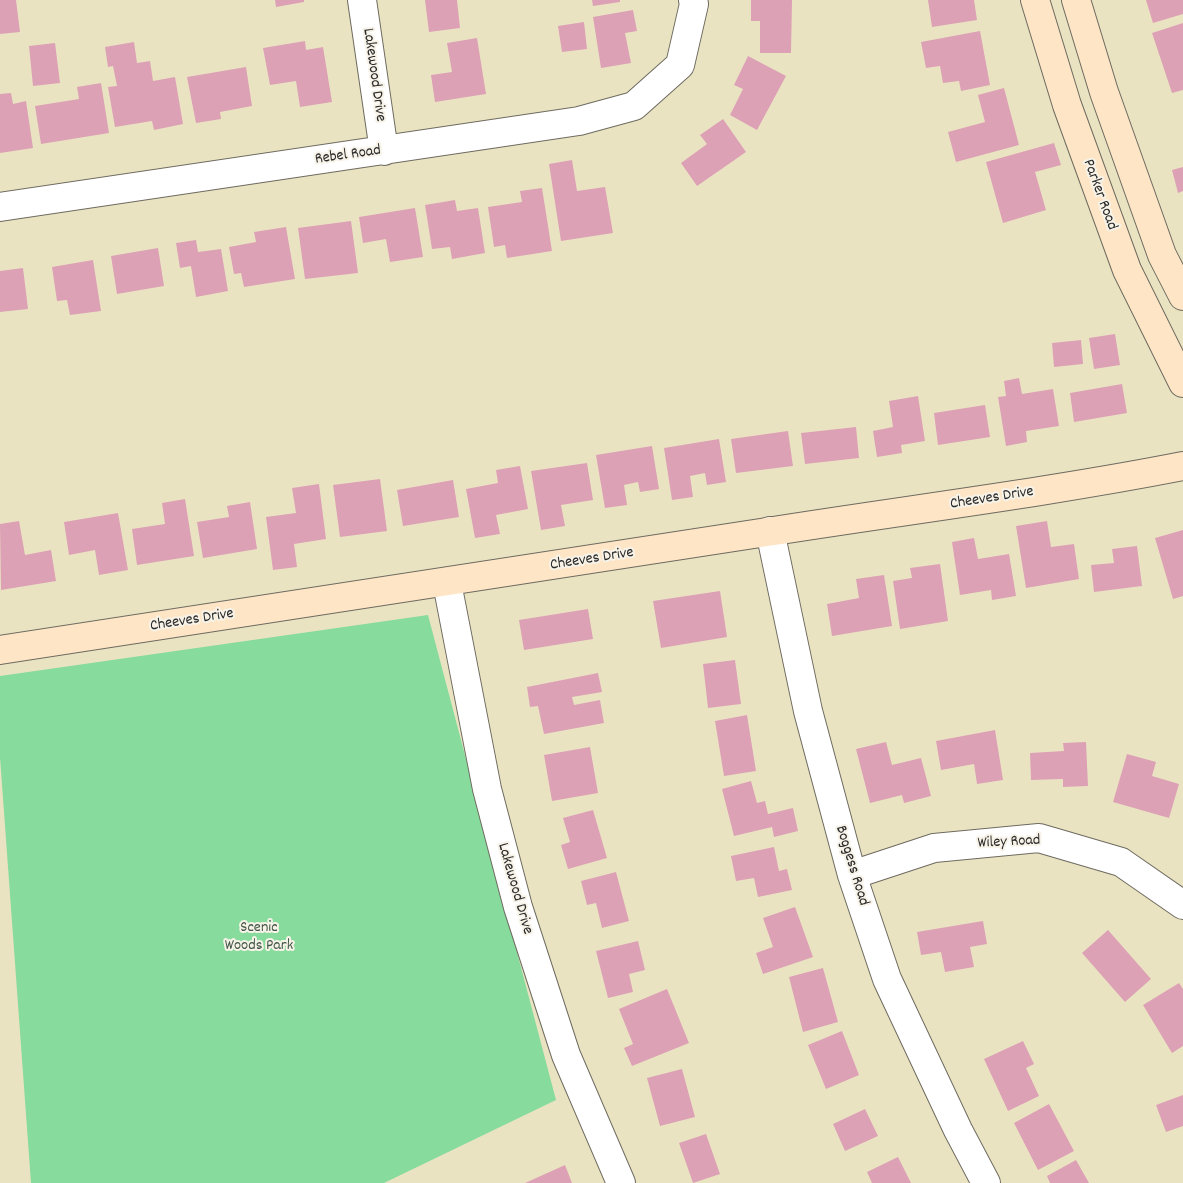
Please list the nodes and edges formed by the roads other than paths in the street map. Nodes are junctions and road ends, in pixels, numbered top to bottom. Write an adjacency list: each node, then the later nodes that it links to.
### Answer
1 (362, 0): 5 (street, Lakewood Drive)
2 (693, 0): 5 (street, Rebel Road)
3 (1035, 0): 8 (street, Parker Road)
4 (1076, 0): 7 (street)
5 (384, 151): 6 (street, Rebel Road)
6 (0, 207)
7 (1183, 296)
8 (1183, 383)
9 (1183, 466): 10 (street, Cheeves Drive)
10 (770, 531): 11 (street, Cheeves Drive); 13 (street, Boggess Road)
11 (447, 583): 12 (street, Cheeves Drive); 15 (street, Lakewood Drive)
12 (0, 650)
13 (852, 875): 14 (street, Wiley Road); 16 (street, Boggess Road)
14 (1183, 905)
15 (621, 1183)
16 (986, 1183)

